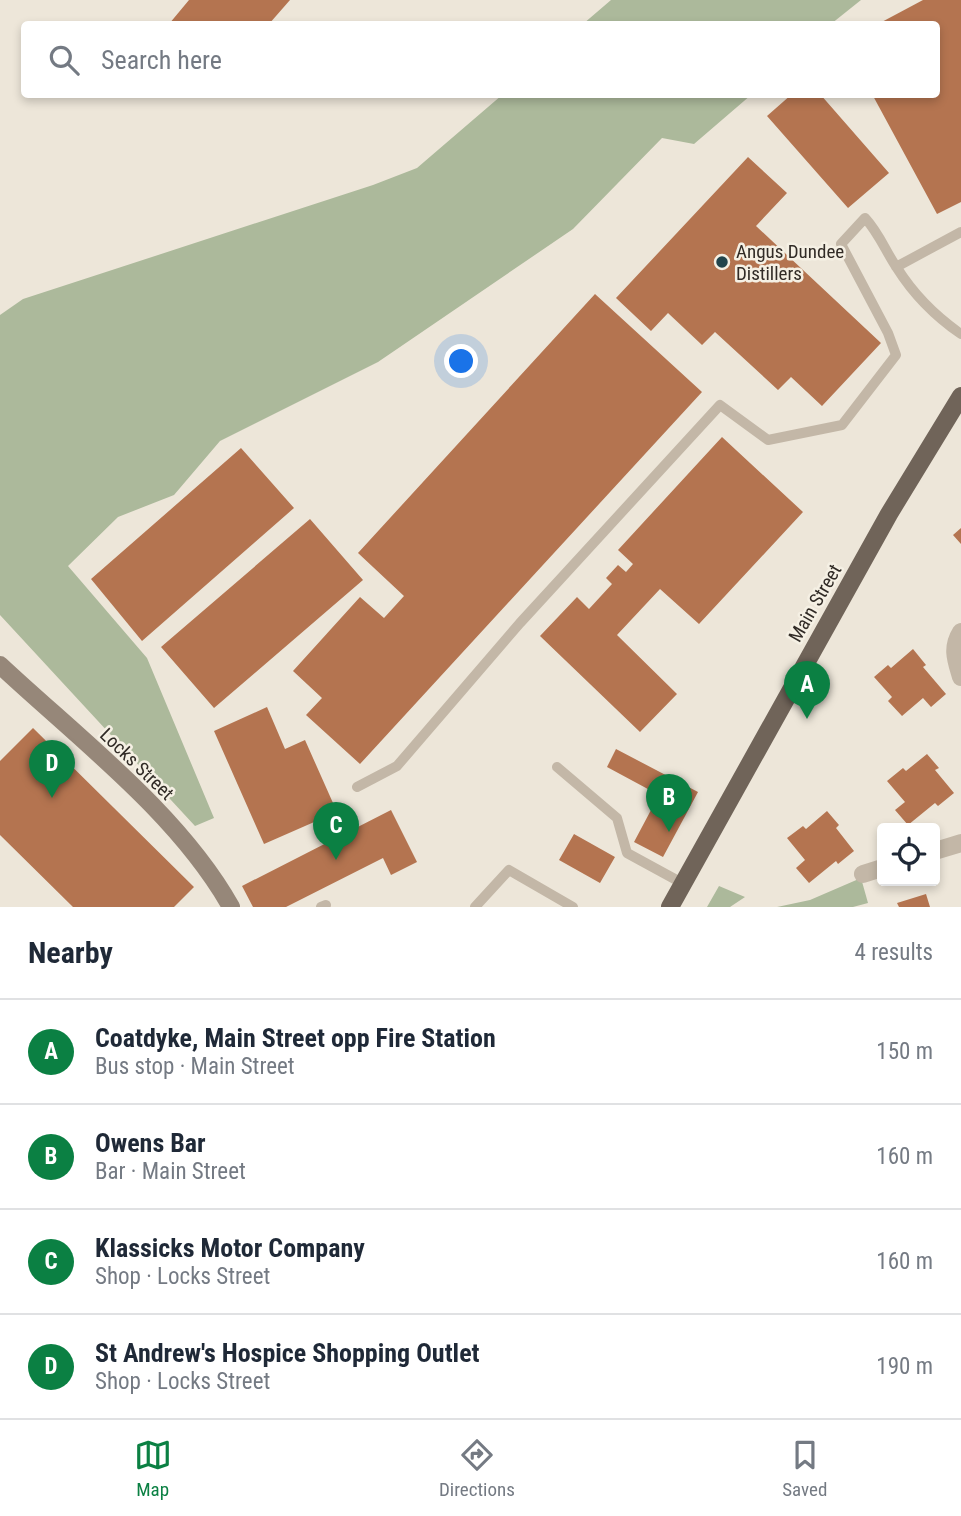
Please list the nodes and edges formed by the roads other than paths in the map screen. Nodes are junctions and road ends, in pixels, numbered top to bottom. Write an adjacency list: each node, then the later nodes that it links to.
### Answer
1 (961, 232): 2 (lane)
2 (896, 267): 3 (lane); 9 (lane)
3 (961, 334)
4 (961, 396): 14 (main road, Main Street)
5 (961, 632): 7 (street)
6 (0, 665): 15 (main road, Locks Street)
7 (961, 677)
8 (557, 767): 14 (lane)
9 (357, 787)
10 (961, 843): 11 (street)
11 (940, 849)
12 (877, 870): 13 (street)
13 (863, 874)
14 (682, 883): 18 (main road, Main Street)
15 (231, 907)
16 (475, 907): 17 (lane)
17 (573, 907)
18 (670, 907)

